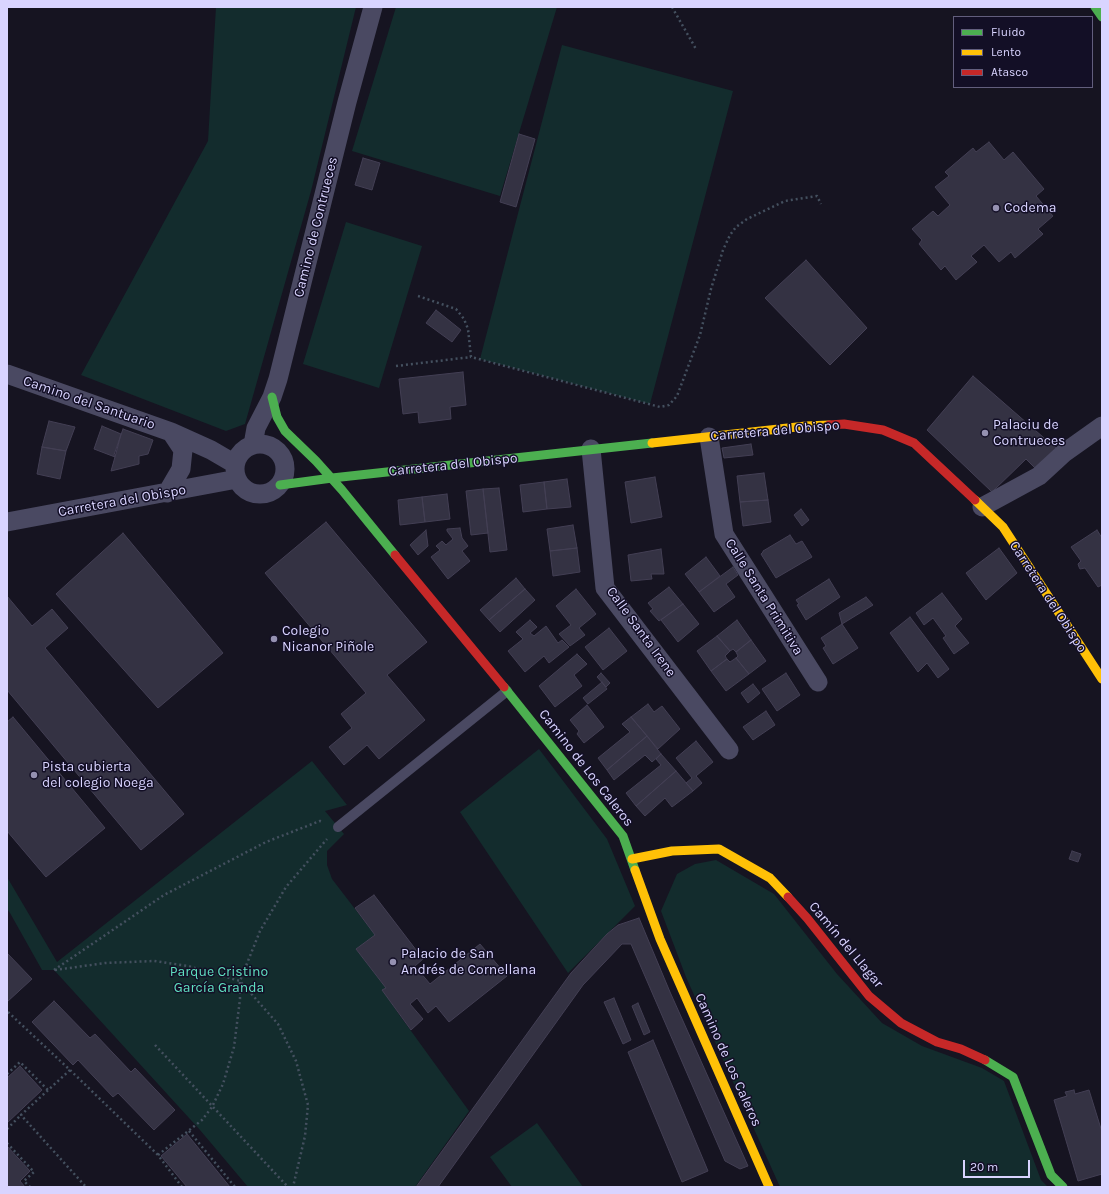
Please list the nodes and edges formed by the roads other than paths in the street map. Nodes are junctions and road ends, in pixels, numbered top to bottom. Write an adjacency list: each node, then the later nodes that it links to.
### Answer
1 (373, 7): 5 (street, Camino de Contrueces)
2 (1095, 7): 3 (main road)
3 (1102, 17)
4 (7, 374): 8 (street, Camino del Santuario)
5 (272, 397): 7 (main road); 10 (street, Camino de Contrueces)
6 (1102, 426): 18 (street)
7 (285, 431): 12 (street); 13 (main road)
8 (171, 432): 14 (street, Camino del Santuario); 17 (street, Camino del Santuario)
9 (709, 437): 11 (main road, Carretera del Obispo); 18 (main road, Carretera del Obispo); 21 (street, Calle Santa Primitiva)
10 (253, 445): 12 (street); 14 (street)
11 (591, 449): 15 (main road, Carretera del Obispo); 23 (street, Calle Santa Irene)
12 (282, 455): 13 (street); 16 (street)
13 (316, 461): 15 (main road)
14 (236, 472): 16 (street); 17 (street, Carretera del Obispo)
15 (332, 478): 16 (main road, Carretera del Obispo); 22 (main road, Camino de Los Caleros)
16 (280, 485)
17 (167, 493): 19 (street, Carretera del Obispo)
18 (982, 507): 20 (main road, Carretera del Obispo)
19 (7, 522)
20 (1102, 679)
21 (818, 682)
22 (507, 691): 24 (lane); 25 (main road, Camino de Los Caleros)
23 (729, 750)
24 (338, 827)
25 (632, 859): 26 (main road, Camino de Los Caleros); 27 (main road, Camín del Llagar)
26 (769, 1187)
27 (1063, 1187)

